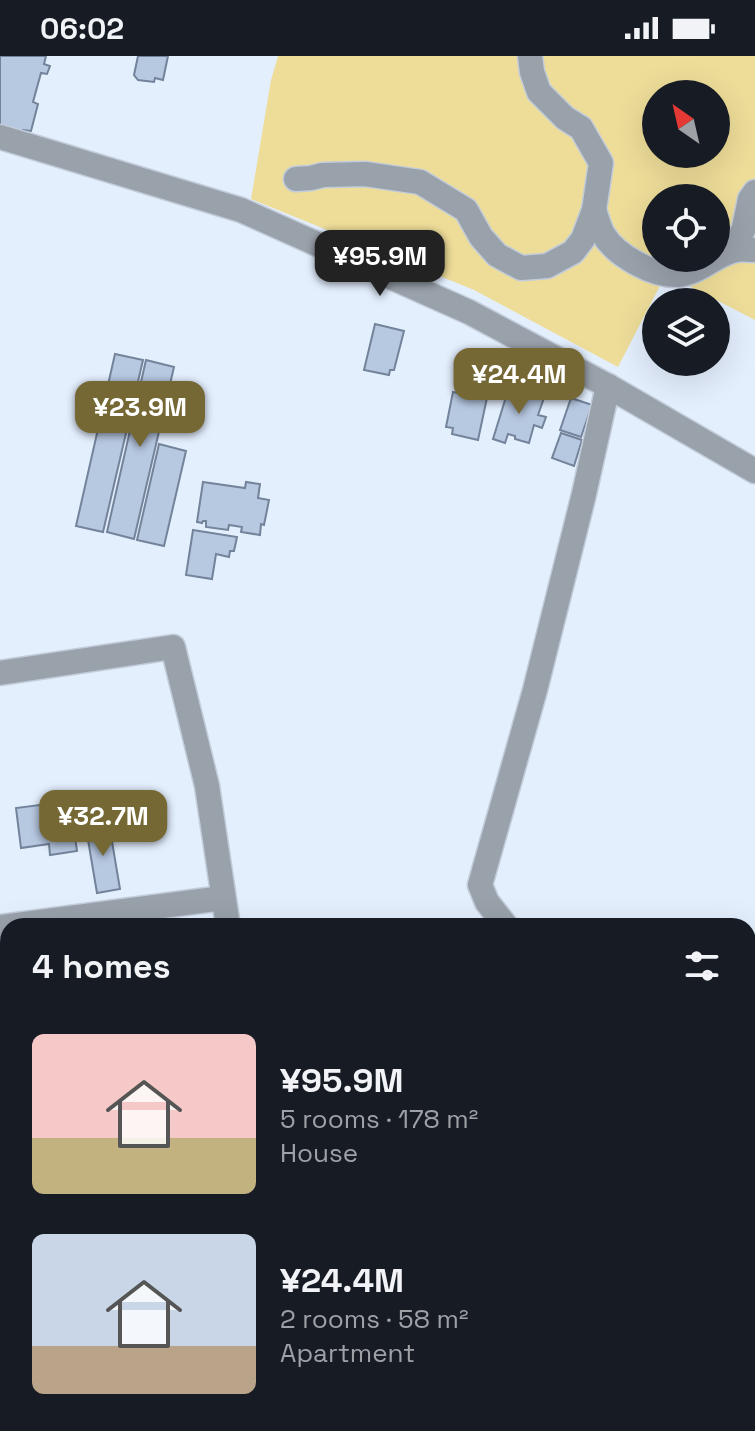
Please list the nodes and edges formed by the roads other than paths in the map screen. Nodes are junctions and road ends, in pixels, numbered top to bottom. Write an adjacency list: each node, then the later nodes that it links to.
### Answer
1 (530, 56): 5 (street)
2 (0, 137): 7 (street)
3 (296, 179): 5 (street)
4 (755, 192): 6 (street)
5 (594, 210): 6 (street)
6 (745, 250)
7 (608, 386): 8 (street); 13 (street)
8 (755, 471)
9 (0, 673): 10 (street)
10 (223, 898): 11 (street); 12 (street)
11 (69, 918)
12 (227, 918)
13 (500, 918)

